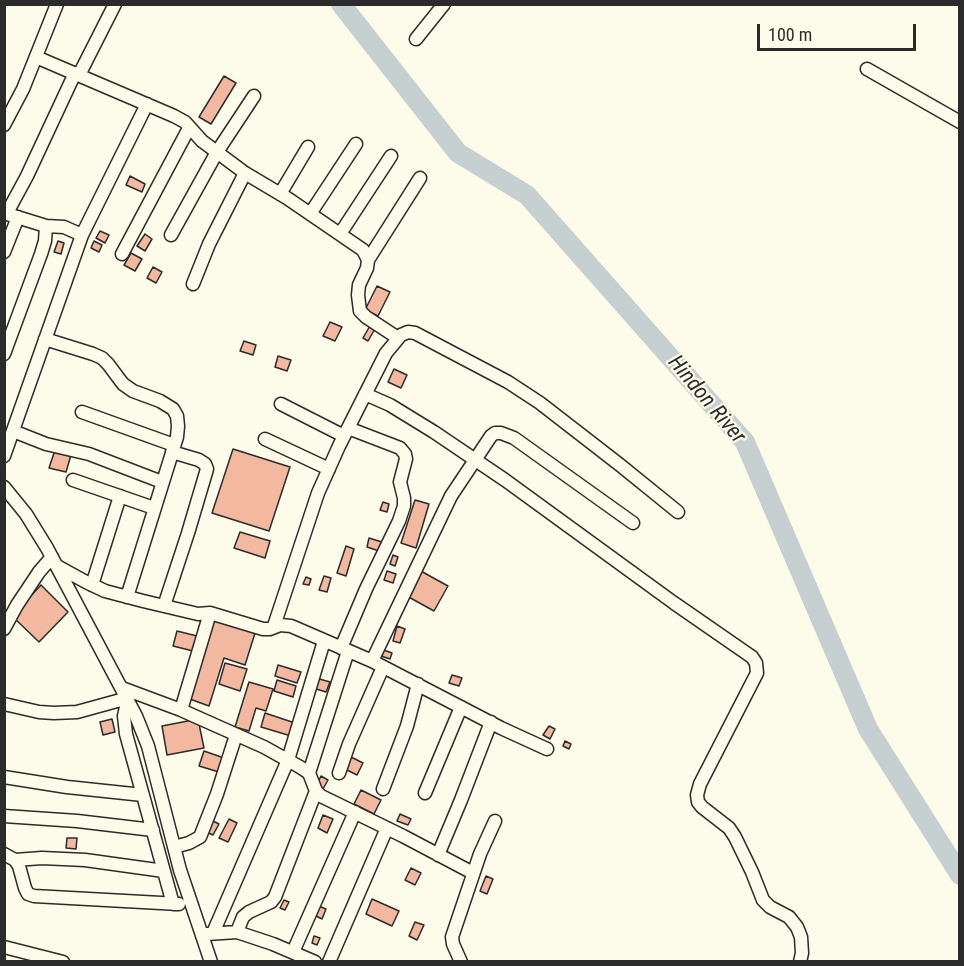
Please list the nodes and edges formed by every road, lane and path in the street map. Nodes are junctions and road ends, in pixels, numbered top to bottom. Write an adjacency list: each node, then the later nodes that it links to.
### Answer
1 (57, 4): 5 (street)
2 (115, 4): 7 (street)
3 (444, 4): 4 (street)
4 (416, 39)
5 (36, 57): 7 (street); 11 (street)
6 (867, 69): 10 (street)
7 (77, 74): 9 (street); 20 (street)
8 (254, 96): 15 (street)
9 (147, 104): 12 (street); 25 (street)
10 (960, 122)
11 (5, 125)
12 (189, 128): 15 (street); 27 (street)
13 (356, 144): 21 (street)
14 (308, 147): 19 (street)
15 (217, 152): 17 (street); 24 (street)
16 (391, 156): 23 (street)
17 (245, 173): 19 (street); 29 (street)
18 (420, 178): 28 (street)
19 (279, 194): 21 (street)
20 (10, 214): 22 (street); 26 (street)
21 (310, 214): 23 (street)
22 (46, 226): 25 (street); 32 (street)
23 (340, 234): 28 (street)
24 (171, 235)
25 (82, 236): 31 (street)
26 (4, 252)
27 (122, 254)
28 (368, 260): 30 (street)
29 (193, 284)
30 (398, 338): 33 (street); 48 (street)
31 (45, 339): 36 (street); 39 (street)
32 (4, 354)
33 (365, 394): 37 (street); 41 (street)
34 (281, 404): 37 (street)
35 (82, 412): 39 (street)
36 (13, 431): 40 (street); 44 (street)
37 (346, 432): 42 (street); 58 (street)
38 (265, 439): 42 (street)
39 (173, 449): 44 (street); 53 (street)
40 (4, 456)
41 (475, 460): 49 (street); 59 (street); 98 (street)
42 (329, 469): 55 (street)
43 (73, 480): 46 (street)
44 (162, 482): 47 (street)
45 (5, 491): 50 (street)
46 (120, 496): 47 (street); 51 (street)
47 (154, 508): 52 (street)
48 (678, 512)
49 (633, 523)
50 (55, 561): 51 (street); 56 (street); 62 (street)
51 (92, 585): 52 (street)
52 (127, 597): 53 (street)
53 (164, 606): 54 (street)
54 (210, 613): 55 (street); 65 (street)
55 (274, 626): 57 (street)
56 (4, 629)
57 (324, 641): 58 (street); 69 (street)
58 (345, 649): 59 (street); 70 (street)
59 (372, 661): 60 (street)
60 (383, 667): 61 (street); 71 (street)
61 (418, 684): 64 (street); 73 (street)
62 (125, 693): 63 (street); 65 (street); 76 (street); 82 (street)
63 (4, 704)
64 (461, 707): 66 (street); 75 (street)
65 (181, 710): 67 (street)
66 (490, 722): 68 (street); 83 (street)
67 (236, 735): 69 (street); 82 (street)
68 (547, 749)
69 (288, 760): 70 (street); 90 (street)
70 (309, 773): 74 (street)
71 (339, 773)
72 (4, 777): 76 (street)
73 (383, 789)
74 (316, 791): 77 (street); 89 (street)
75 (425, 793)
76 (143, 795): 81 (street)
77 (355, 813): 80 (street); 92 (street)
78 (4, 816): 81 (street)
79 (495, 821): 86 (street)
80 (387, 828): 83 (street); 96 (street)
81 (153, 830): 85 (street)
82 (174, 848): 88 (street)
83 (438, 855): 86 (street)
84 (10, 857): 85 (street); 87 (street)
85 (164, 871): 87 (street)
86 (473, 873): 97 (street)
87 (173, 903): 88 (street)
88 (192, 904): 90 (street)
89 (237, 932): 90 (street); 92 (street)
90 (208, 934): 94 (street)
91 (4, 947): 93 (street)
92 (293, 952): 95 (street)
93 (63, 962)
94 (211, 962)
95 (315, 962)
96 (328, 962)
97 (461, 962)
98 (800, 962)

